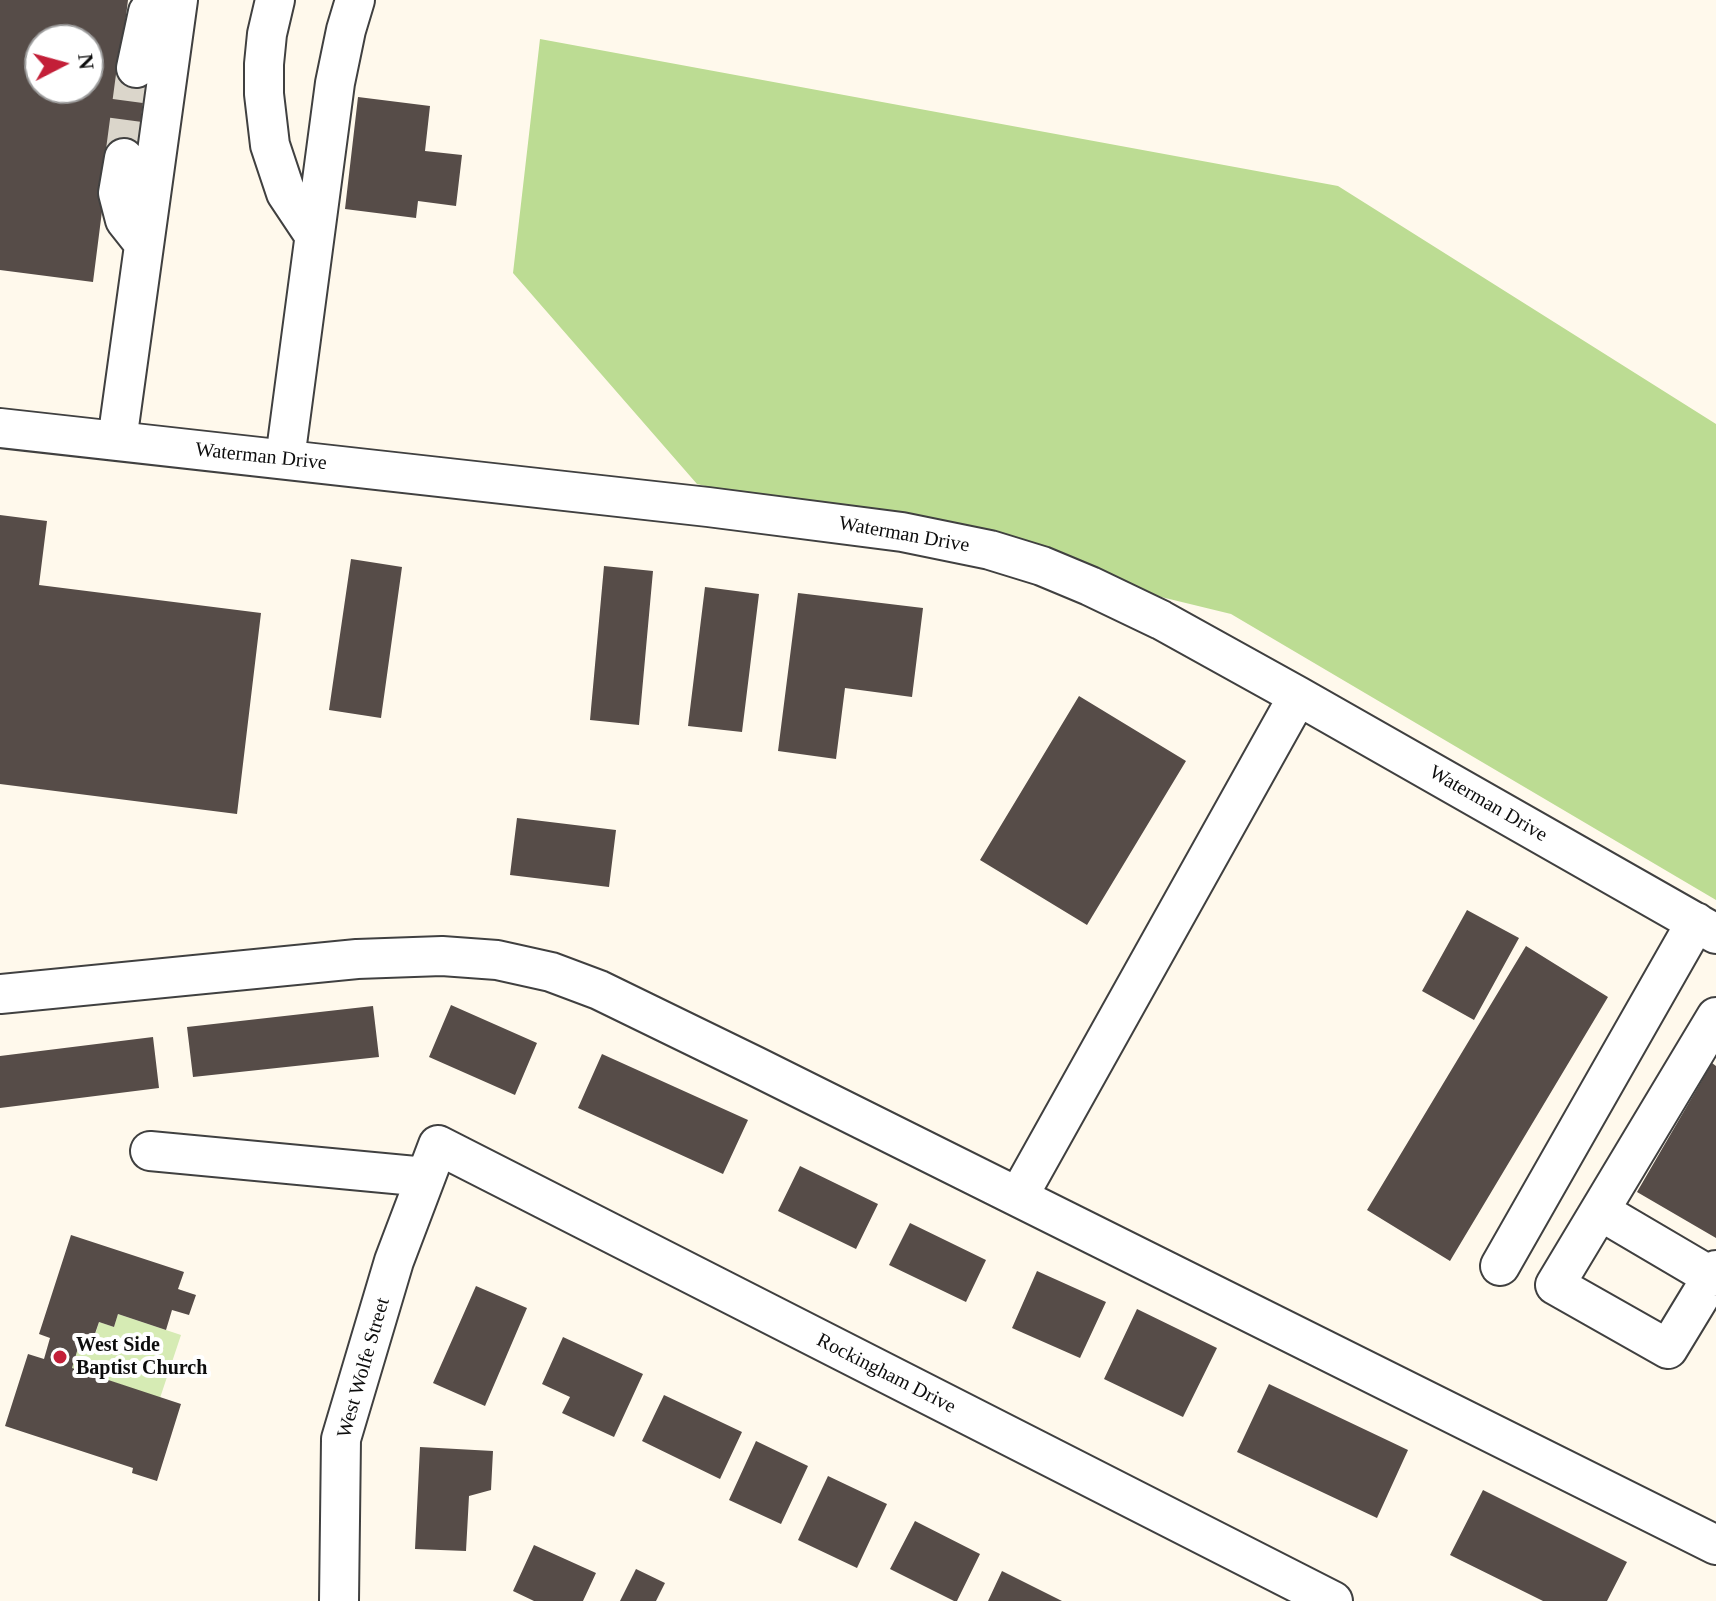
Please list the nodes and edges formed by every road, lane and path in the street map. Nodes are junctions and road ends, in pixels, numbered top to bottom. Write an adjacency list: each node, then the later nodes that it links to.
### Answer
1 (161, 0): 5 (street)
2 (178, 0): 8 (street)
3 (275, 0): 7 (street)
4 (355, 0): 7 (street)
5 (136, 68)
6 (124, 158): 8 (street)
7 (314, 235): 11 (street)
8 (144, 244): 10 (street)
9 (0, 428): 10 (street, Waterman Drive)
10 (117, 441): 11 (street, Waterman Drive)
11 (285, 459): 12 (street, Waterman Drive)
12 (1298, 696): 13 (street, Waterman Drive); 18 (street)
13 (1706, 928): 20 (street)
14 (0, 994): 18 (street)
15 (1716, 1017): 19 (street)
16 (150, 1151): 17 (street)
17 (432, 1161): 23 (street, West Wolfe Street); 24 (street, Rockingham Drive)
18 (1018, 1197): 22 (street)
19 (1600, 1211): 21 (street); 21 (street)
20 (1500, 1266)
21 (1714, 1274)
22 (1716, 1545)
23 (339, 1601)
24 (1333, 1601)

